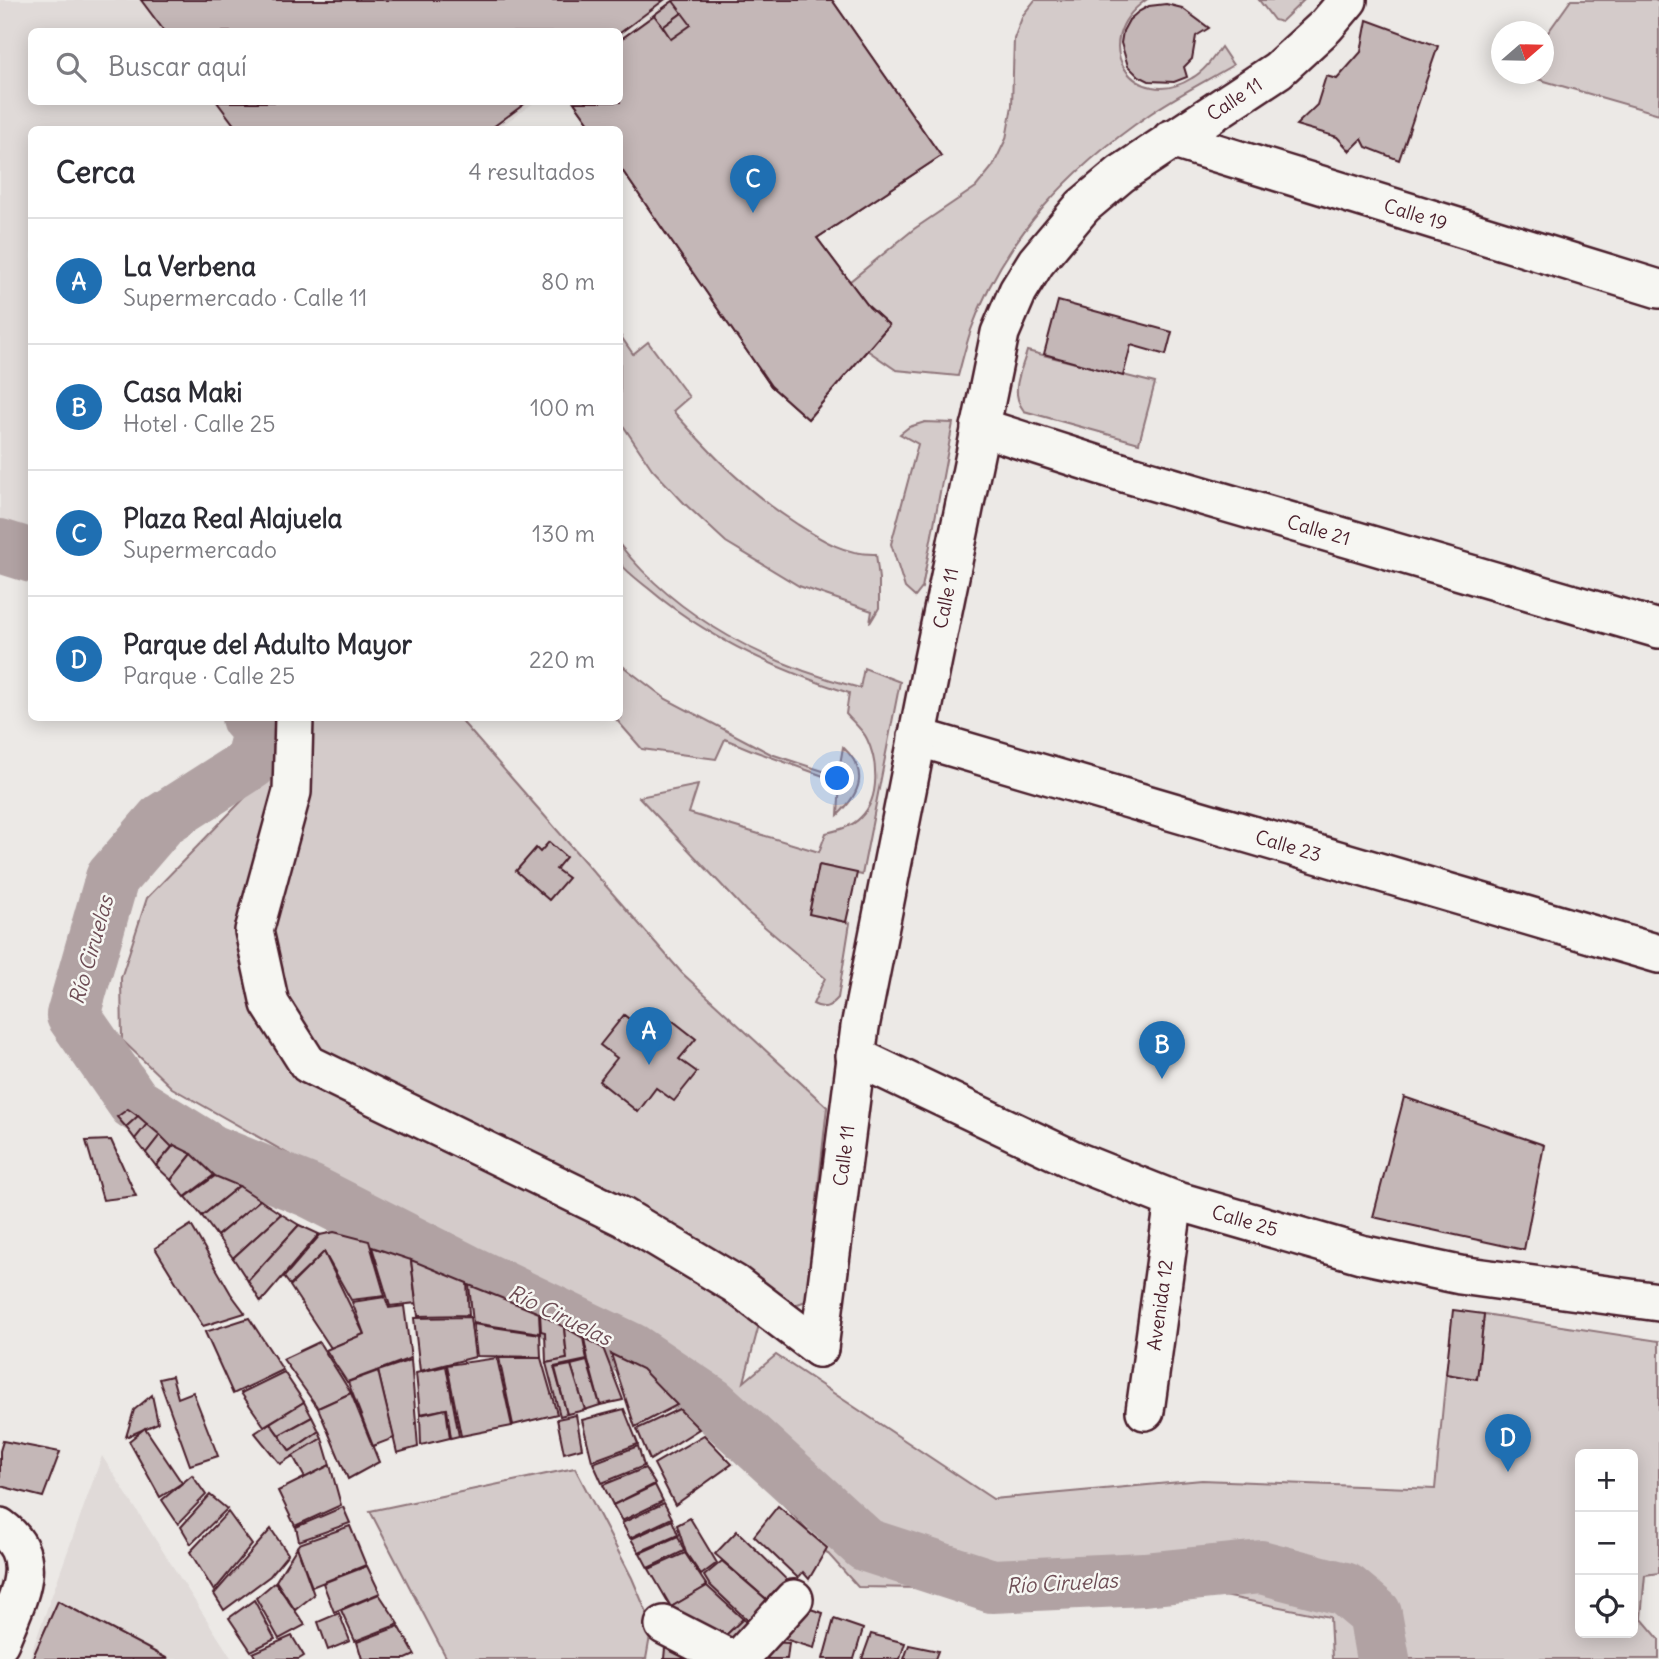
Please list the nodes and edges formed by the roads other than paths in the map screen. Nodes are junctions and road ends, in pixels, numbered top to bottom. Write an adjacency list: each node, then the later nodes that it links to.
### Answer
1 (1348, 0): 2 (street, Calle 11)
2 (1171, 139): 3 (street, Calle 19); 4 (street, Calle 11)
3 (1659, 289)
4 (980, 427): 5 (street, Calle 21); 7 (street, Calle 11)
5 (1659, 629)
6 (294, 721): 9 (street, Calle 11)
7 (917, 737): 8 (street, Calle 23); 9 (street, Calle 11)
8 (1659, 954)
9 (855, 1056): 10 (street, Calle 25)
10 (1174, 1200): 11 (street, Calle 25); 12 (street, Avenida 12)
11 (1659, 1302)
12 (1145, 1412)
13 (10, 1537): 16 (street)
14 (794, 1600): 18 (street)
15 (664, 1625): 17 (street)
16 (0, 1642)
17 (730, 1659)
18 (738, 1659)

